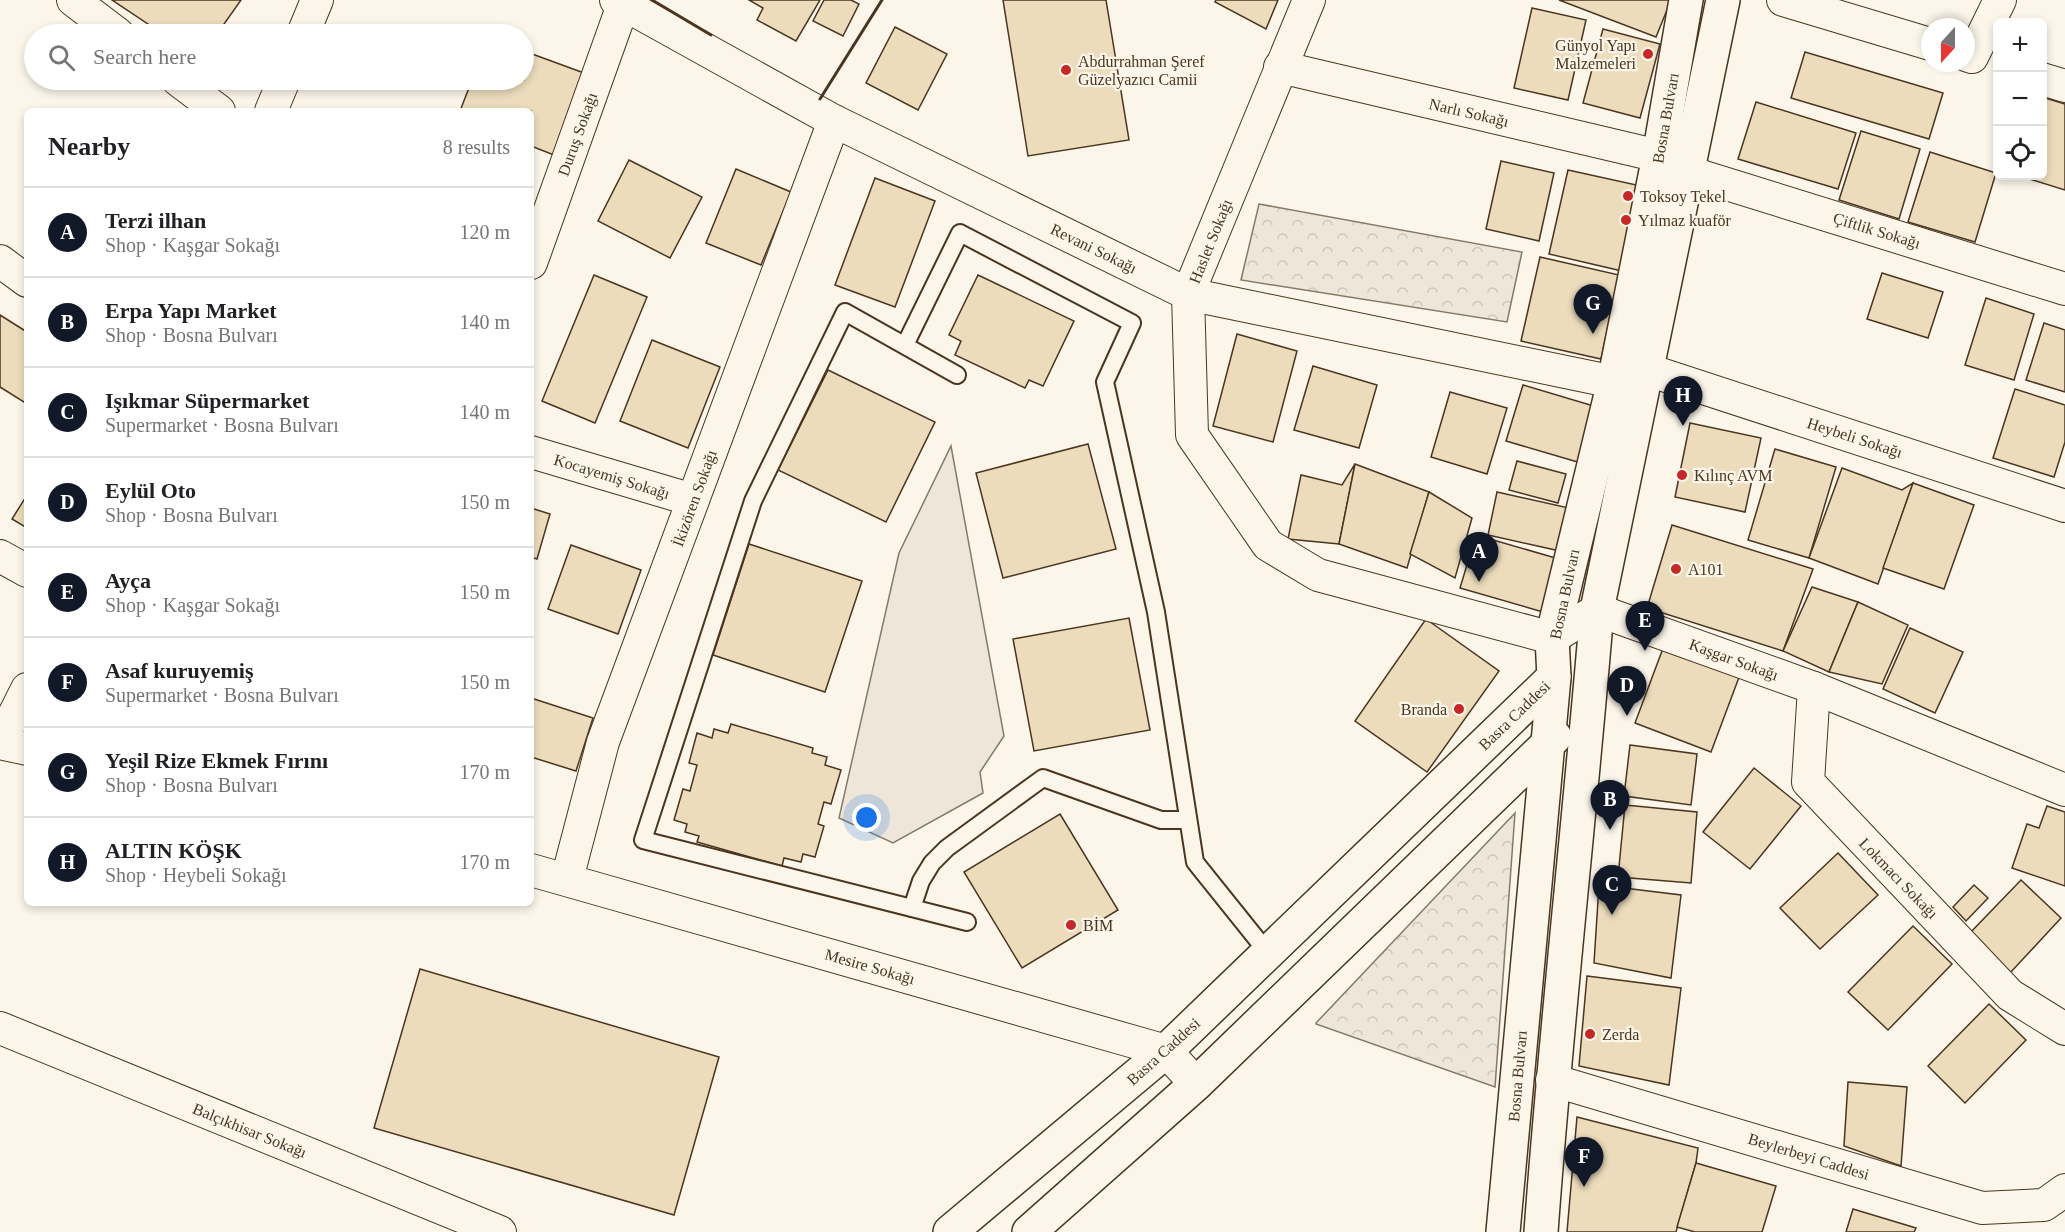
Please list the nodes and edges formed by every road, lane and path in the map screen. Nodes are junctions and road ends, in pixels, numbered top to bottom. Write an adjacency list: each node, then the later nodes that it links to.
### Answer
1 (73, 0): 9 (street)
2 (317, 0): 10 (street)
3 (1309, 0): 13 (street, Haslet Sokağı)
4 (1686, 0): 21 (main road, Bosna Bulvarı)
5 (1723, 0): 22 (main road, Bosna Bulvarı)
6 (1783, 0): 11 (street)
7 (2000, 0): 12 (street)
8 (620, 2): 20 (street, Revani Sokağı); 23 (street, Duruş Sokağı)
9 (105, 24)
10 (307, 24)
11 (1921, 41)
12 (1979, 59)
13 (1280, 67): 21 (street, Narlı Sokağı); 27 (street, Haslet Sokağı)
14 (2047, 80): 15 (street)
15 (2065, 86)
16 (191, 90): 18 (street)
17 (280, 90): 19 (street)
18 (215, 108)
19 (272, 108)
20 (834, 121): 27 (street, Revani Sokağı); 33 (street, İkizören Sokağı)
21 (1659, 156): 31 (main road, Bosna Bulvarı)
22 (1688, 172): 26 (street, Çiftlik Sokağı); 29 (main road, Bosna Bulvarı)
23 (534, 254)
24 (0, 261): 25 (street)
25 (24, 278)
26 (2065, 289)
27 (1188, 294): 31 (street, Revani Sokağı); 38 (street, Haslet Sokağı)
28 (905, 345): 30 (lane); 47 (lane); 50 (lane)
29 (1645, 369): 34 (street, Heybeli Sokağı); 37 (main road, Bosna Bulvarı)
30 (957, 375)
31 (1614, 382): 38 (main road, Bosna Bulvarı)
32 (534, 453): 33 (street, Kocayemiş Sokağı)
33 (693, 500): 49 (street, İkizören Sokağı)
34 (2065, 506)
35 (0, 556): 36 (street)
36 (24, 569)
37 (1597, 610): 38 (street); 40 (street, Kaşgar Sokağı); 42 (main road, Bosna Bulvarı)
38 (1552, 638): 39 (main road, Bosna Bulvarı)
39 (1554, 676): 42 (main road, Basra Caddesi); 44 (main road, Bosna Bulvarı); 52 (main road, Basra Caddesi)
40 (1814, 688): 46 (street, Kaşgar Sokağı); 54 (street, Lokmacı Sokağı)
41 (24, 695): 43 (street)
42 (1589, 706): 44 (main road); 56 (main road, Bosna Bulvarı)
43 (0, 743): 45 (street)
44 (1548, 743): 57 (main road); 63 (main road, Bosna Bulvarı)
45 (24, 748)
46 (2065, 790)
47 (1188, 820): 50 (lane); 52 (lane)
48 (534, 871): 49 (street, Mesire Sokağı)
49 (567, 879): 55 (street, Mesire Sokağı)
50 (912, 908): 51 (lane)
51 (967, 922)
52 (1268, 953): 55 (main road, Basra Caddesi)
53 (0, 1029): 60 (street, Balçıkhisar Sokağı)
54 (2065, 1029)
55 (1166, 1051): 57 (street); 61 (main road, Basra Caddesi)
56 (1552, 1080): 59 (street, Beylerbeyi Caddesi); 64 (main road, Bosna Bulvarı)
57 (1196, 1084): 62 (main road)
58 (2065, 1190): 59 (street, Beylerbeyi Caddesi)
59 (1982, 1208): 65 (street)
60 (500, 1232)
61 (950, 1232)
62 (1029, 1232)
63 (1503, 1232)
64 (1541, 1232)
65 (2009, 1232)

